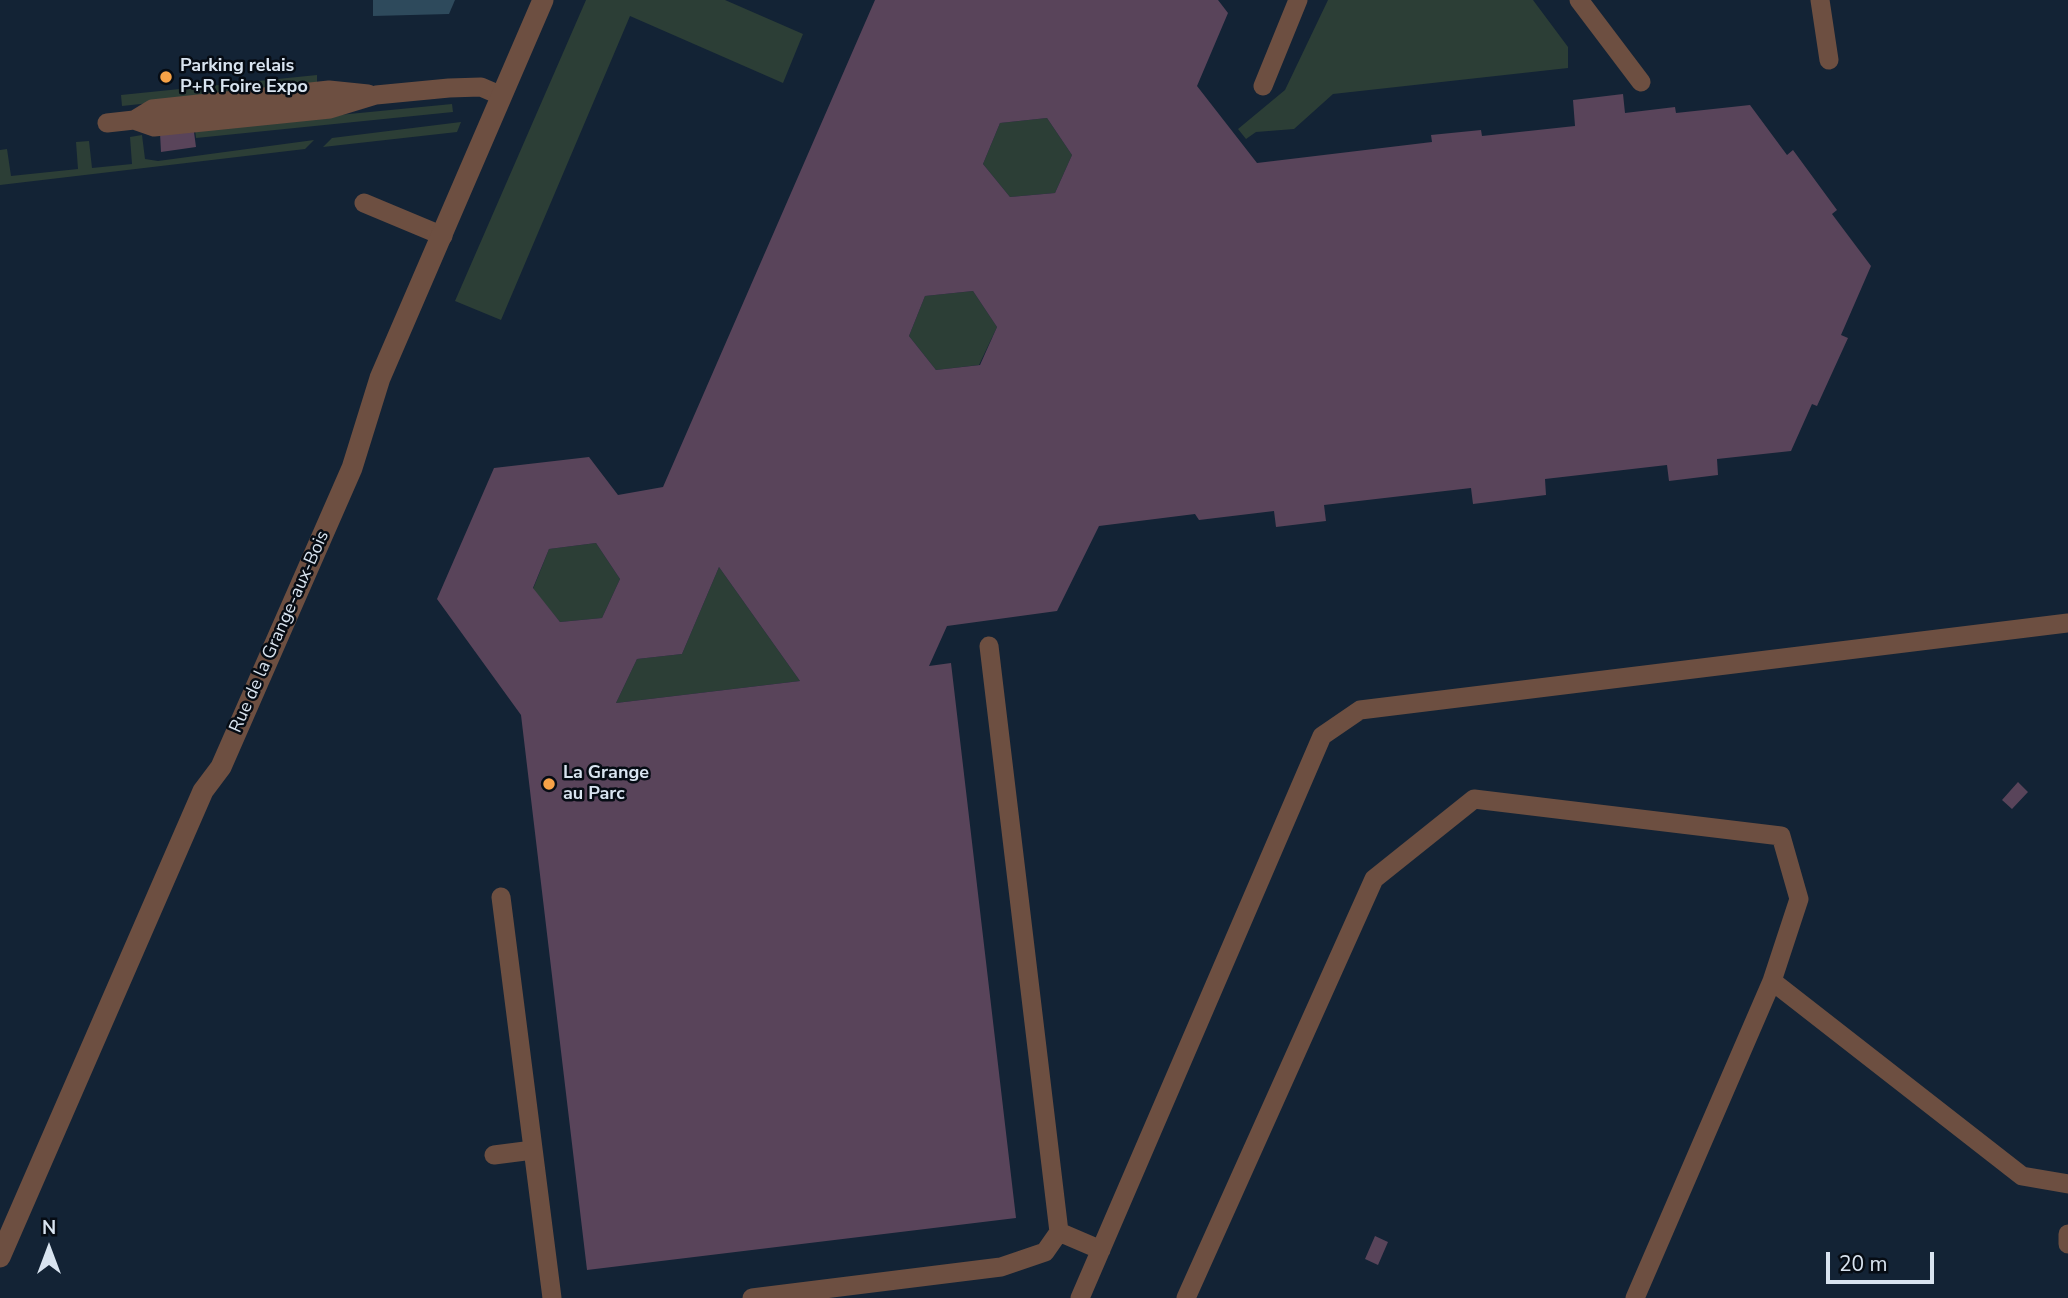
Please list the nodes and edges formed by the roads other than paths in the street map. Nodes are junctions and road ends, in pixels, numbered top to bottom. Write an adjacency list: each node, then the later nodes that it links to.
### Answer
1 (543, 0): 8 (street, Rue de la Grange-aux-Bois)
2 (1298, 0): 7 (lane)
3 (1579, 0): 6 (lane)
4 (1819, 0): 5 (lane)
5 (1829, 60)
6 (1641, 82)
7 (1263, 86)
8 (502, 96): 9 (lane); 11 (street, Rue de la Grange-aux-Bois)
9 (107, 123)
10 (364, 204): 11 (lane)
11 (443, 236): 23 (street, Rue de la Grange-aux-Bois)
12 (2068, 623): 22 (lane)
13 (989, 646): 19 (lane)
14 (501, 897): 16 (lane)
15 (1772, 981): 18 (lane); 27 (lane); 28 (lane)
16 (533, 1150): 17 (lane); 24 (lane)
17 (494, 1155)
18 (2068, 1184)
19 (1059, 1232): 22 (lane); 25 (lane)
20 (2068, 1234): 21 (lane)
21 (2068, 1244)
22 (1101, 1250): 26 (lane)
23 (0, 1257)
24 (552, 1298)
25 (752, 1298)
26 (1080, 1298)
27 (1186, 1298)
28 (1635, 1298)

